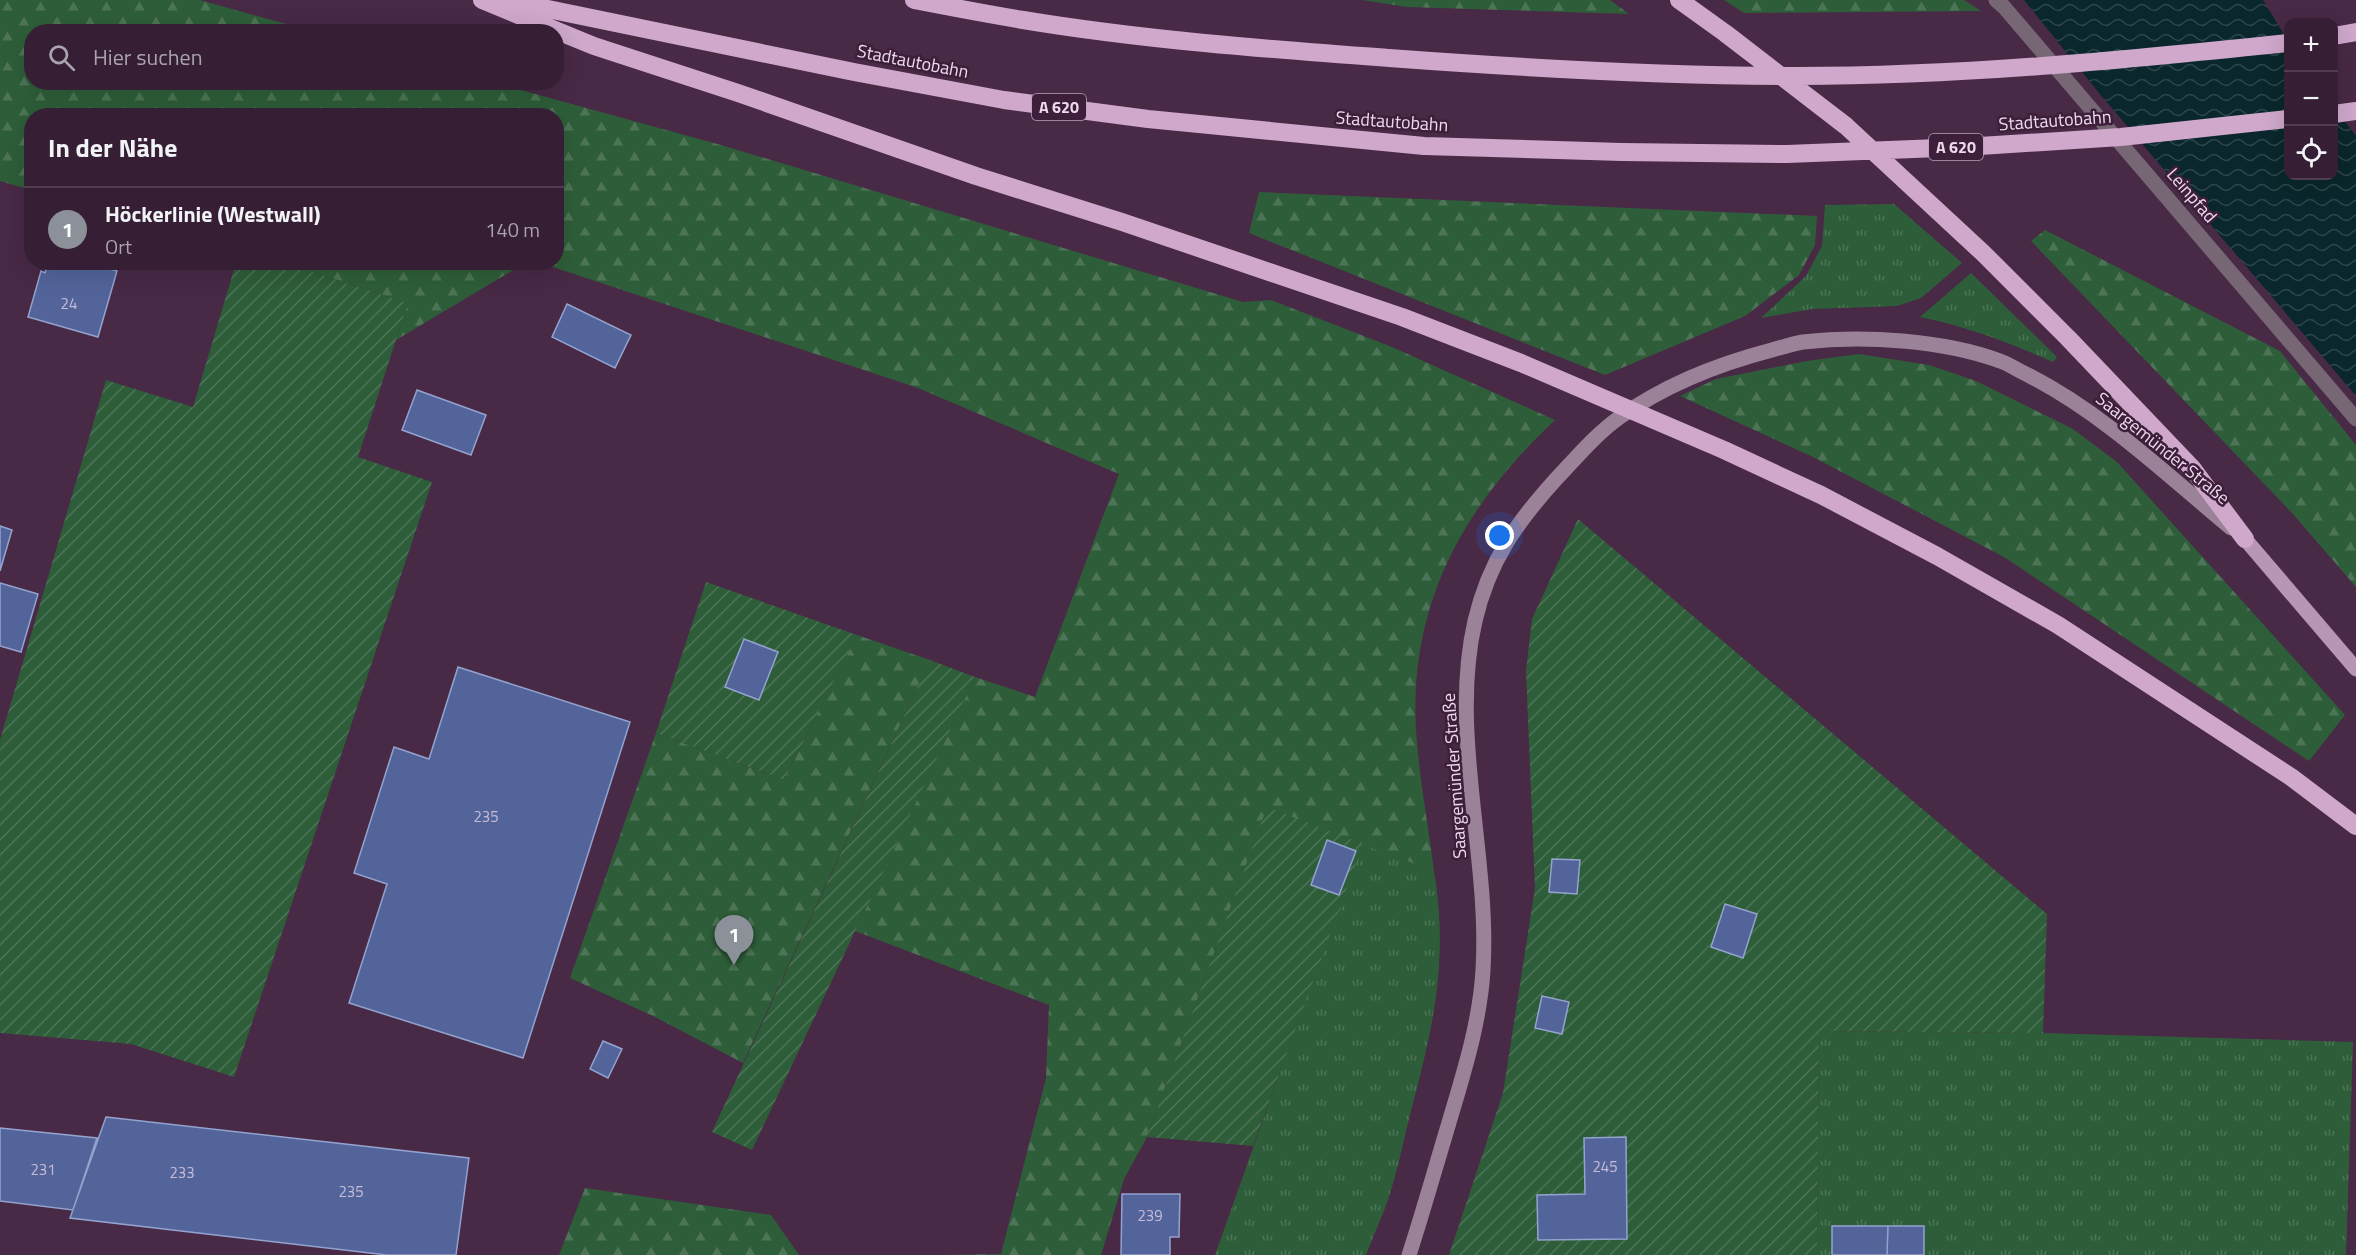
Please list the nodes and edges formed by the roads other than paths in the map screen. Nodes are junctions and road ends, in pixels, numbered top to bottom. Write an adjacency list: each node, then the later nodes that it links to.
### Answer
1 (482, 0): 6 (highway)
2 (504, 0): 13 (highway, Stadtautobahn / A 620)
3 (914, 0): 10 (highway)
4 (1679, 0): 15 (highway)
5 (1996, 0): 14 (lane, Leinpfad)
6 (540, 24)
7 (2356, 32): 9 (highway)
8 (564, 34): 17 (highway)
9 (2338, 35)
10 (2284, 44)
11 (2356, 111): 12 (highway)
12 (2338, 113)
13 (2284, 120)
14 (2356, 418)
15 (2245, 539): 16 (main road, Saargemünder Straße); 18 (street, Saargemünder Straße)
16 (2356, 669)
17 (2356, 825)
18 (1409, 1255)

